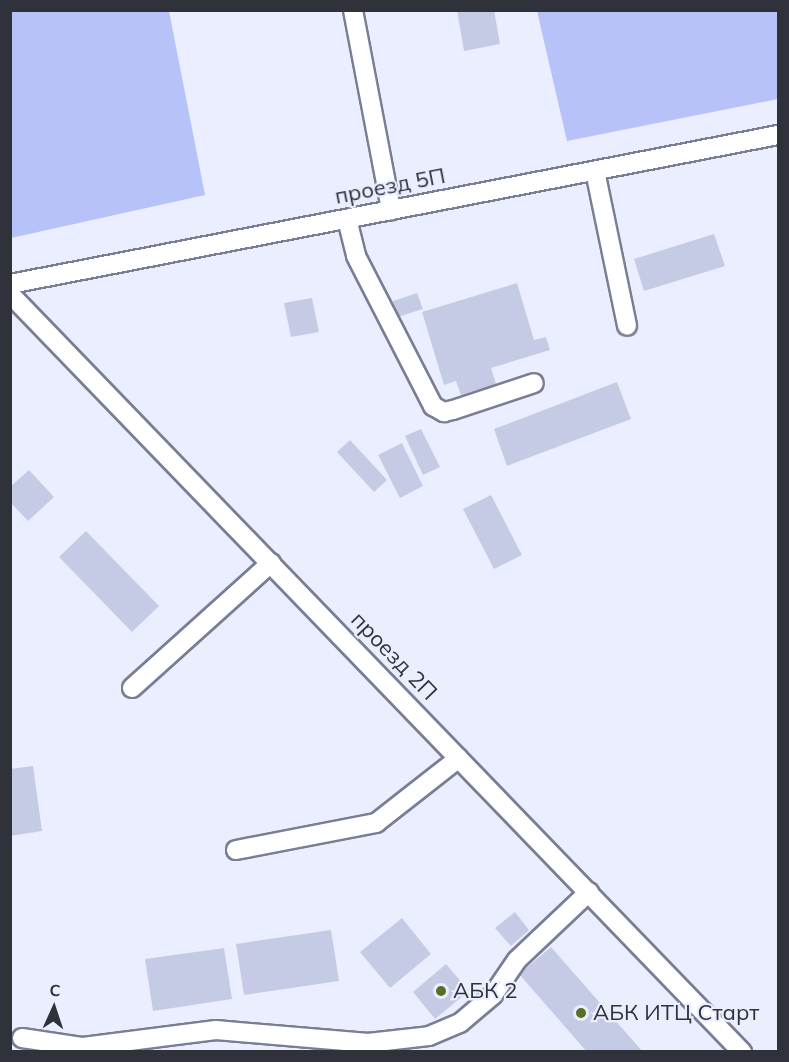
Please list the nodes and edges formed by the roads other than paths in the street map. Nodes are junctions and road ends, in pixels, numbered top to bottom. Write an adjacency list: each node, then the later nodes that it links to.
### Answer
1 (353, 10): 4 (street)
2 (778, 135): 3 (street, проезд 5П)
3 (595, 171): 4 (street, проезд 5П); 8 (street)
4 (391, 210): 5 (street, проезд 5П)
5 (347, 219): 6 (street, проезд 5П); 9 (street)
6 (10, 284)
7 (10, 294): 10 (street, проезд 2П)
8 (627, 326)
9 (534, 383)
10 (271, 563): 11 (street); 12 (street, проезд 2П)
11 (132, 688)
12 (459, 758): 13 (street); 14 (street, проезд 2П)
13 (236, 850)
14 (589, 892): 16 (street); 18 (street, проезд 2П)
15 (22, 1038): 17 (street)
16 (282, 1043): 17 (street)
17 (164, 1045)
18 (742, 1052)

